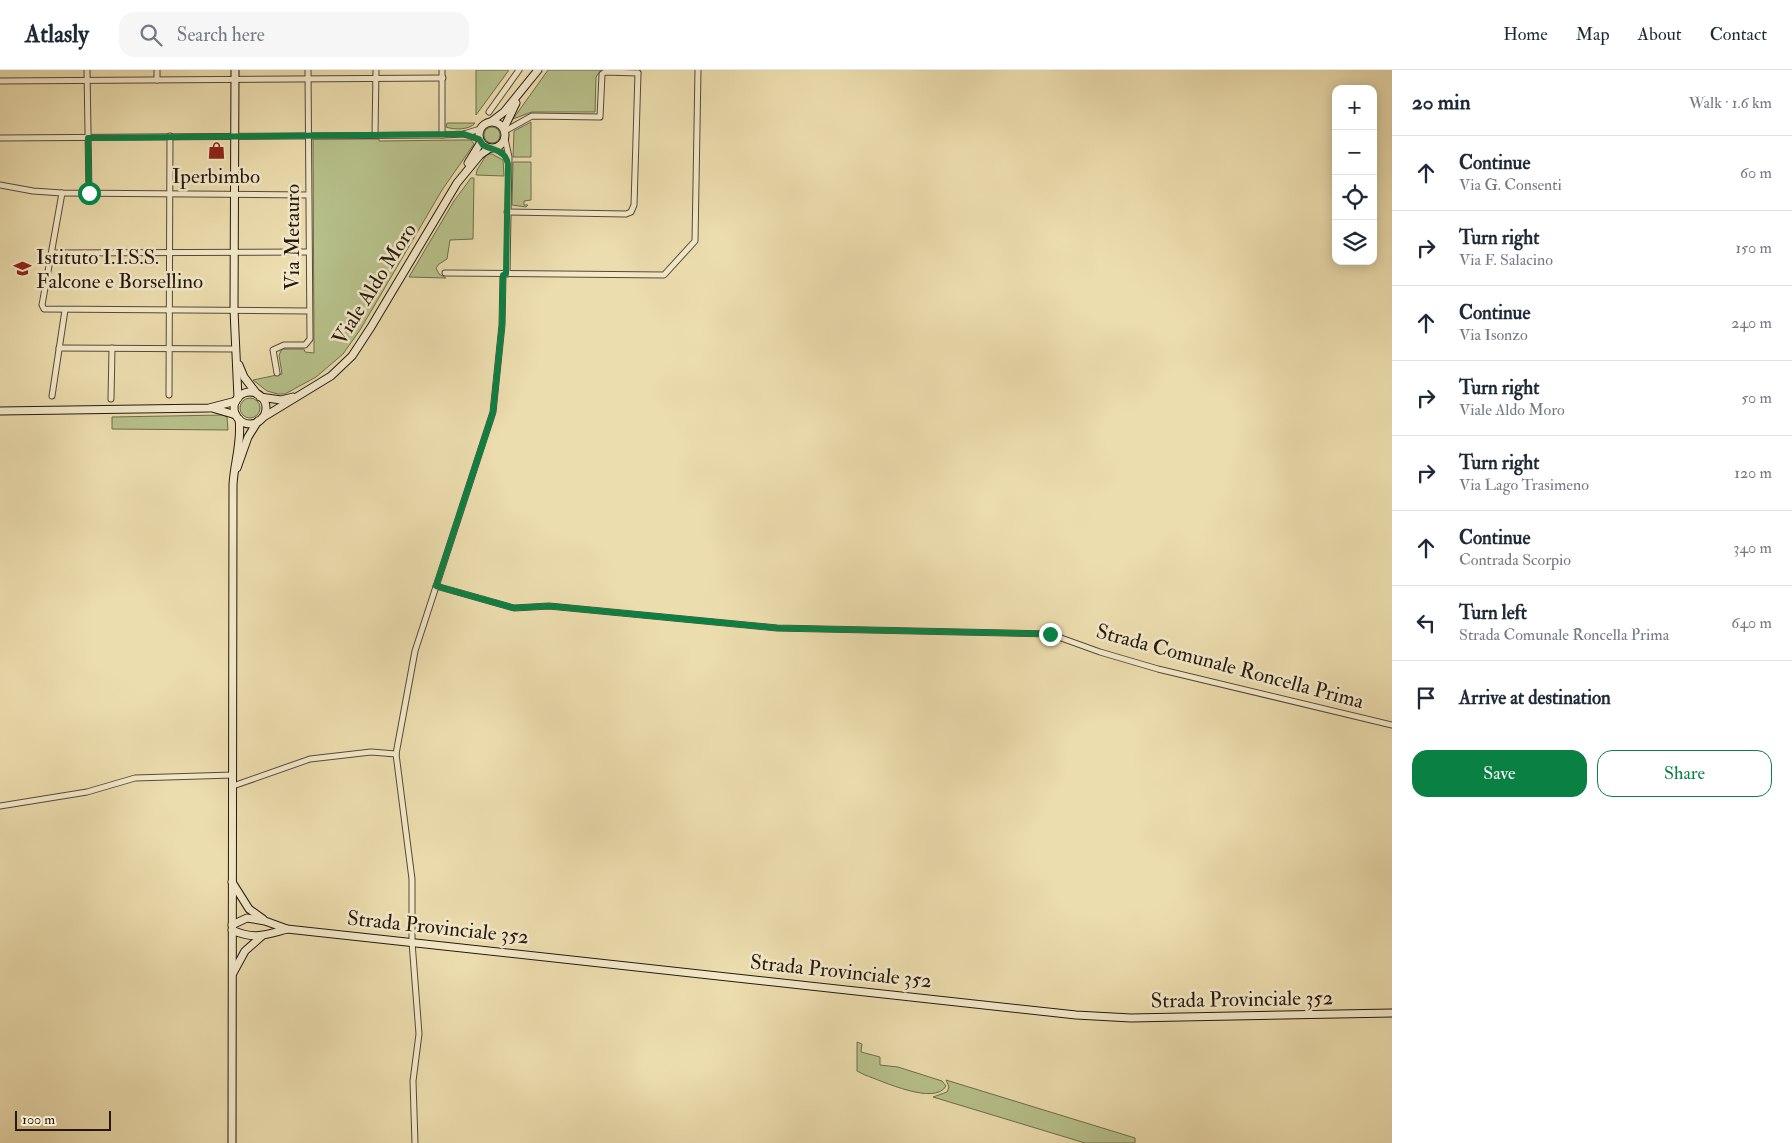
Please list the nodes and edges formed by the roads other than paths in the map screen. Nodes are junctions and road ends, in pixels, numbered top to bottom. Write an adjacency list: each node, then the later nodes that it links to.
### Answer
1 (87, 70): 14 (street)
2 (156, 70): 15 (street)
3 (235, 70): 12 (main road)
4 (308, 70): 16 (street, Via Metauro)
5 (376, 70): 13 (street)
6 (442, 70): 11 (street)
7 (519, 70): 19 (street)
8 (538, 70): 18 (main road, Viale Aldo Moro)
9 (698, 70): 47 (street)
10 (639, 72): 22 (street); 41 (street)
11 (442, 78): 13 (street); 27 (street)
12 (235, 79): 15 (street); 16 (street); 24 (main road)
13 (376, 79): 16 (street); 26 (street)
14 (87, 80): 15 (street); 17 (street); 30 (street)
15 (157, 80)
16 (308, 80): 25 (street, Via Metauro)
17 (0, 81)
18 (526, 86): 20 (main road, Viale Aldo Moro); 22 (main road, Viale Aldo Moro)
19 (489, 112)
20 (492, 121): 21 (main road, Viale Aldo Moro); 22 (main road)
21 (480, 129): 23 (street); 31 (main road, Viale Aldo Moro)
22 (505, 133): 32 (main road, Viale Aldo Moro); 33 (street)
23 (464, 134): 27 (street); 31 (street)
24 (235, 135): 25 (street); 28 (street); 39 (main road)
25 (308, 135): 26 (street); 40 (street, Via Metauro)
26 (375, 135): 27 (street)
27 (442, 135)
28 (170, 136): 30 (street); 38 (street)
29 (0, 138): 30 (street)
30 (88, 138): 37 (street)
31 (480, 140): 32 (main road); 34 (main road, Viale Aldo Moro)
32 (492, 148): 33 (street); 34 (main road, Viale Aldo Moro)
33 (508, 164): 41 (street)
34 (457, 183): 57 (main road, Viale Aldo Moro)
35 (0, 185): 36 (street)
36 (62, 193): 37 (street); 45 (street)
37 (89, 193): 38 (street)
38 (170, 195): 39 (street); 42 (street)
39 (235, 195): 40 (street); 43 (main road)
40 (308, 195): 44 (street, Via Metauro)
41 (508, 212): 47 (street)
42 (169, 252): 43 (street); 45 (street); 49 (street)
43 (235, 252): 44 (street); 50 (main road)
44 (308, 252): 51 (street, Via Metauro)
45 (52, 253): 48 (street)
46 (445, 273): 47 (street)
47 (505, 275): 68 (street)
48 (65, 310): 49 (street); 52 (street)
49 (170, 310): 50 (street); 55 (street)
50 (234, 310): 51 (street); 54 (main road)
51 (309, 311): 56 (street, Via Metauro)
52 (59, 348): 53 (street); 60 (street)
53 (112, 348): 55 (street); 61 (street)
54 (236, 349): 55 (street); 59 (main road); 62 (main road)
55 (170, 350): 58 (street)
56 (277, 373)
57 (307, 392): 59 (main road, Viale Aldo Moro); 66 (main road, Viale Aldo Moro)
58 (169, 395)
59 (259, 395): 62 (main road, Viale Aldo Moro); 66 (main road)
60 (52, 396)
61 (111, 399)
62 (237, 399): 63 (main road, Viale Aldo Moro); 65 (main road)
63 (209, 408): 64 (main road, Viale Aldo Moro); 65 (main road, Viale Aldo Moro)
64 (0, 411)
65 (237, 418): 66 (main road, Viale Aldo Moro); 67 (main road)
66 (260, 420): 67 (main road)
67 (234, 485): 71 (main road)
68 (436, 586): 69 (street, Strada Comunale Roncella Prima); 70 (street)
69 (1392, 725)
70 (396, 754): 72 (street); 79 (street)
71 (233, 776): 72 (main road); 73 (street)
72 (233, 786): 74 (main road)
73 (0, 806)
74 (232, 882): 75 (main road, Strada Provinciale 352); 76 (main road)
75 (265, 921): 76 (main road, Strada Provinciale 352); 77 (main road, Strada Provinciale 352)
76 (232, 928): 78 (main road, Strada Provinciale 352); 80 (main road)
77 (287, 929): 78 (main road, Strada Provinciale 352); 79 (main road, Strada Provinciale 352)
78 (262, 936): 80 (main road, Strada Provinciale 352)
79 (412, 942): 81 (main road, Strada Provinciale 352); 83 (street)
80 (232, 976): 82 (main road)
81 (1392, 1013)
82 (232, 1143)
83 (415, 1143)

